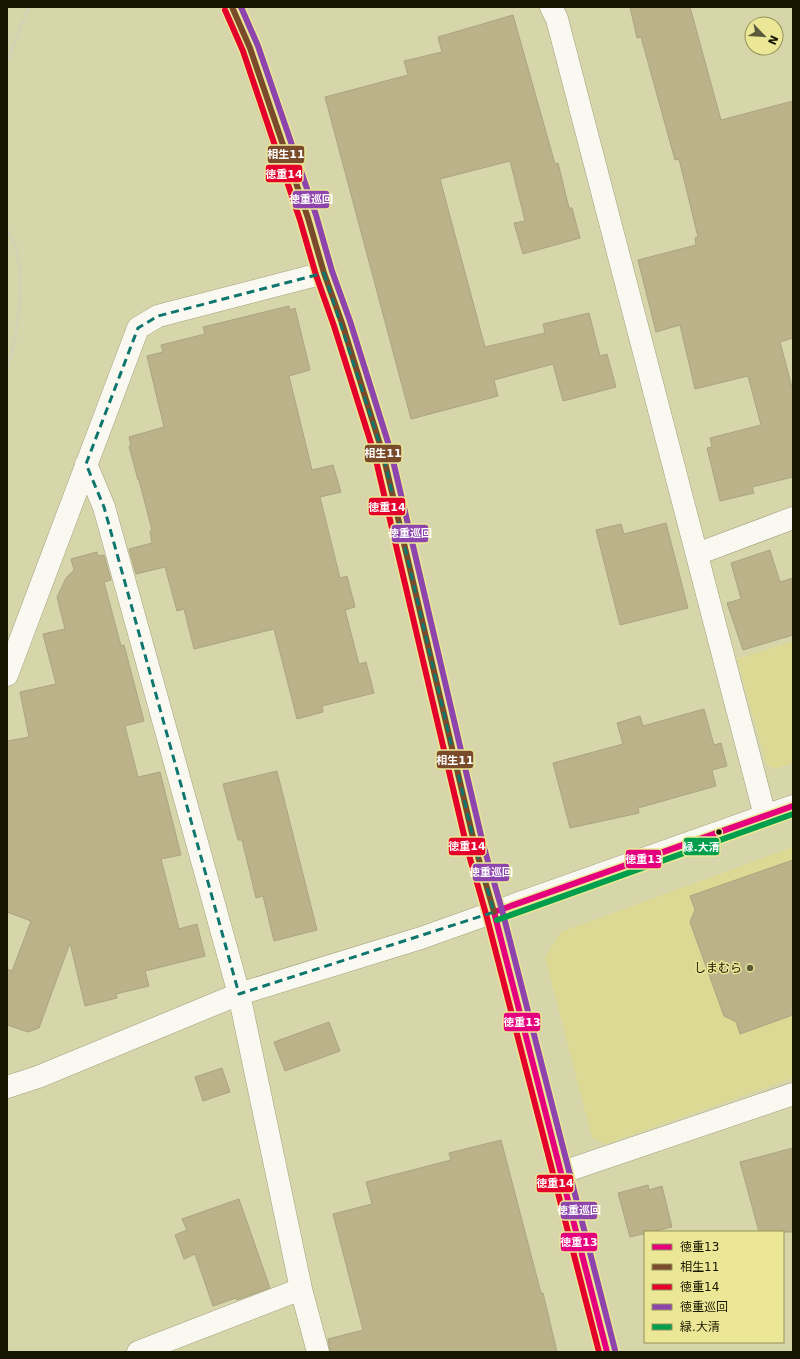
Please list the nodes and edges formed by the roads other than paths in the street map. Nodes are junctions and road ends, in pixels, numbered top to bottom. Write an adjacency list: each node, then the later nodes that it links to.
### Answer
1 (232, 7): 3 (street)
2 (551, 7): 6 (street)
3 (324, 274): 4 (street); 10 (street)
4 (86, 464): 7 (street); 11 (street)
5 (793, 518): 6 (street)
6 (697, 554): 9 (street)
7 (7, 675)
8 (793, 806): 9 (street)
9 (765, 816): 10 (street)
10 (494, 912): 11 (street); 14 (street)
11 (239, 994): 12 (street); 15 (street)
12 (7, 1087)
13 (793, 1094): 14 (street)
14 (560, 1173): 18 (street)
15 (300, 1289): 16 (street); 17 (street)
16 (138, 1352)
17 (318, 1352)
18 (607, 1352)

